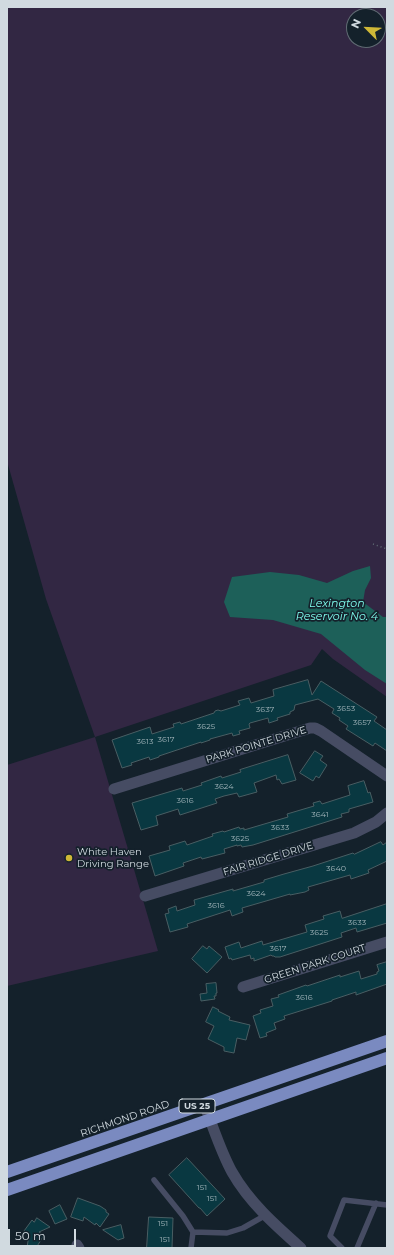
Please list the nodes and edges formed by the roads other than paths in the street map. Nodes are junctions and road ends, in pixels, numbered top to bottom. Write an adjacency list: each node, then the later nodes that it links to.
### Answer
1 (387, 776): 2 (street, PARK POINTE DRIVE)
2 (114, 789)
3 (387, 813): 4 (street, FAIR RIDGE DRIVE)
4 (146, 896)
5 (387, 942): 6 (street, GREEN PARK COURT)
6 (243, 987)
7 (387, 1041): 9 (highway, RICHMOND ROAD / US 25)
8 (387, 1058): 10 (highway, US 25)
9 (204, 1104): 10 (street); 11 (highway, RICHMOND ROAD / US 25)
10 (210, 1119): 13 (highway, US 25); 16 (street)
11 (7, 1172)
12 (154, 1180): 17 (lane)
13 (7, 1190)
14 (376, 1203): 15 (lane); 20 (lane); 21 (lane)
15 (387, 1205)
16 (266, 1215): 17 (lane); 19 (street)
17 (193, 1232): 18 (lane)
18 (191, 1248)
19 (301, 1248)
20 (342, 1248)
21 (357, 1248)

